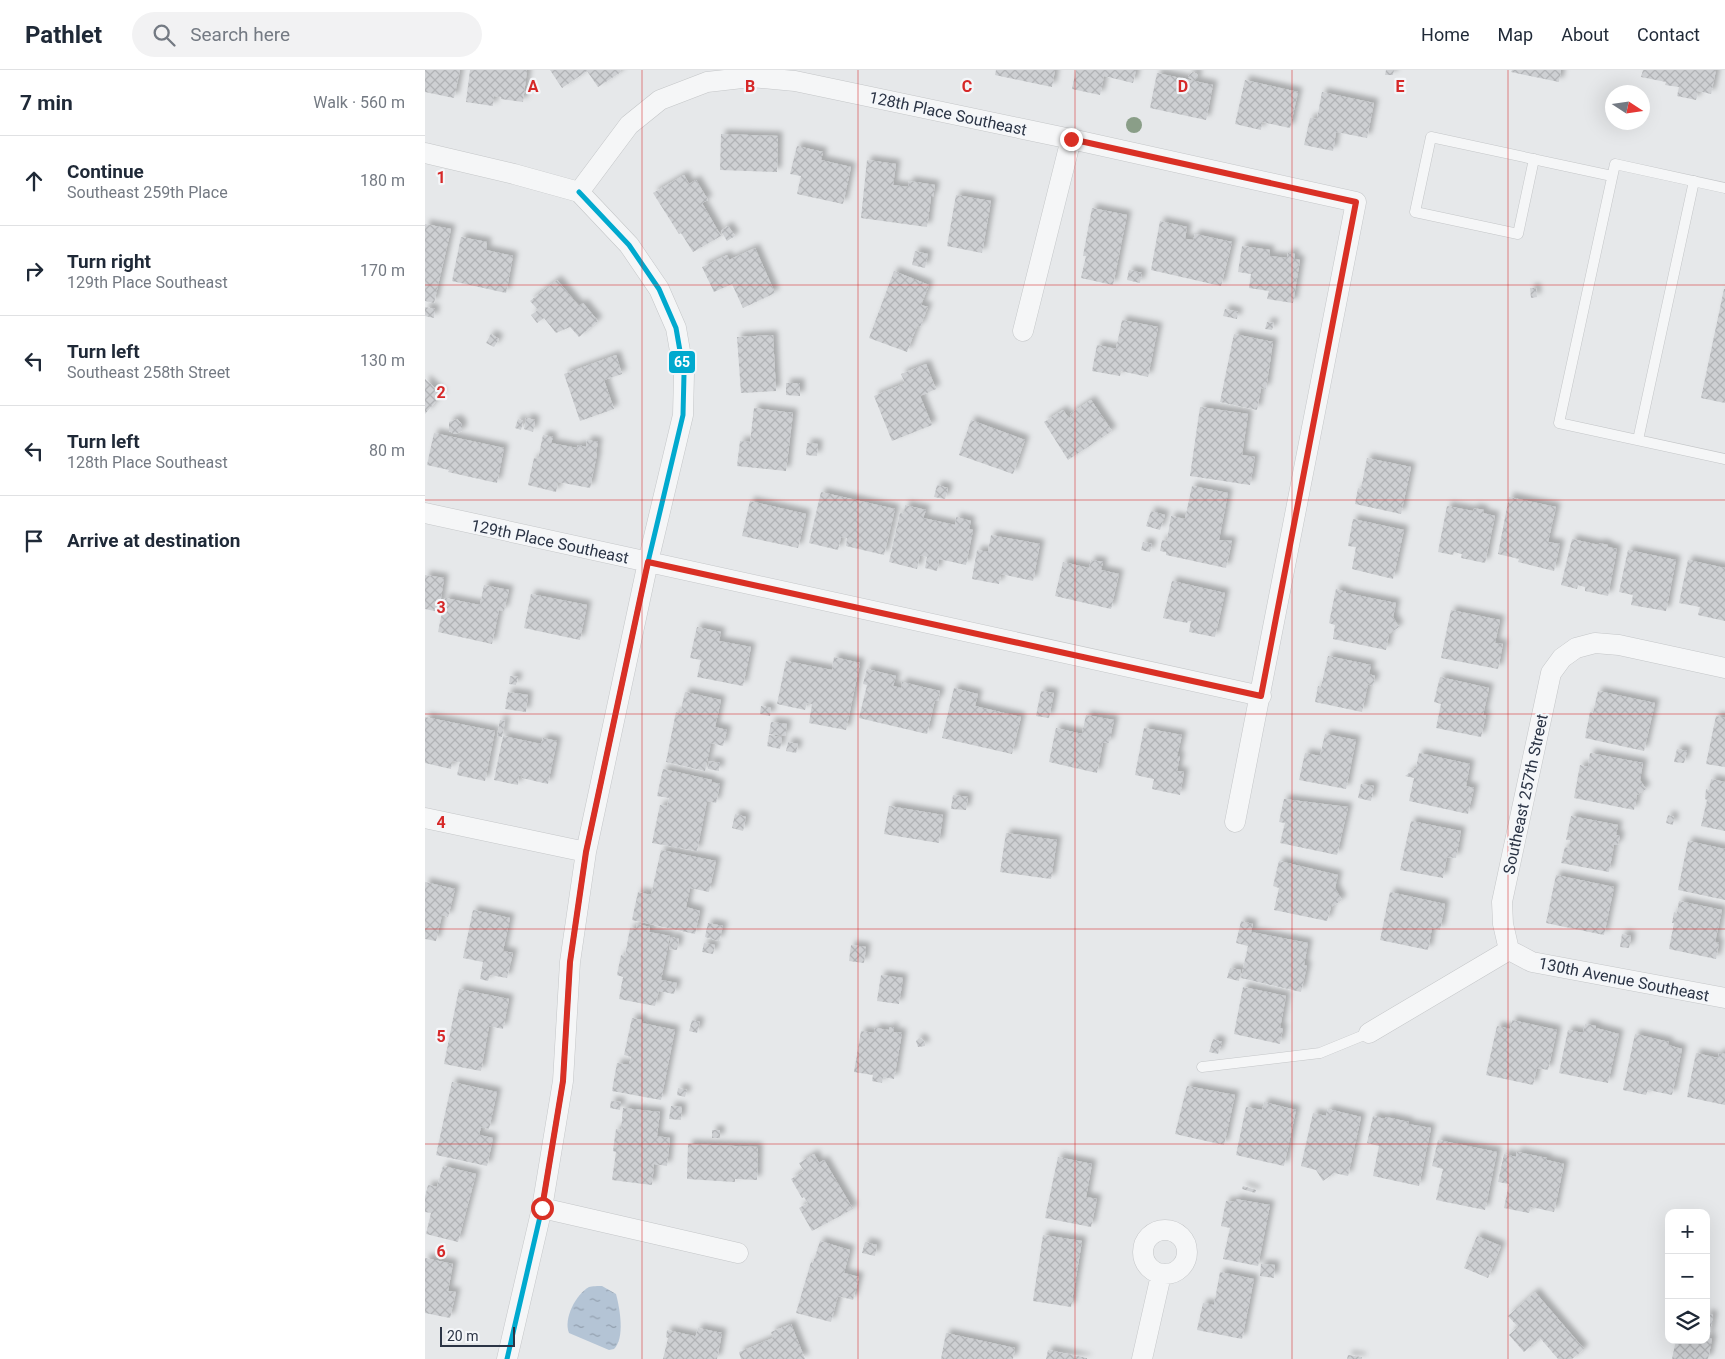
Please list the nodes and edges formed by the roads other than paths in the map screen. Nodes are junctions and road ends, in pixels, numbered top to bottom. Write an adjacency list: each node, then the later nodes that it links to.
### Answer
1 (1071, 139): 7 (street, 128th Place Southeast); 8 (street); 14 (street, 128th Place Southeast)
2 (425, 153): 7 (street)
3 (1534, 159): 3 (lane); 4 (lane)
4 (1613, 176): 5 (lane); 9 (lane)
5 (1694, 181): 6 (lane); 9 (lane)
6 (1725, 188)
7 (579, 192): 12 (street)
8 (1023, 331)
9 (1638, 440): 10 (lane)
10 (1725, 458)
11 (425, 513): 12 (street, 129th Place Southeast)
12 (648, 562): 14 (street, 129th Place Southeast); 17 (street)
13 (1725, 668): 18 (street, Southeast 257th Street)
14 (1261, 696): 16 (street)
15 (425, 818): 17 (street)
16 (1235, 822)
17 (586, 852): 22 (street)
18 (1509, 950): 19 (street, 130th Avenue Southeast); 20 (street)
19 (1725, 998)
20 (1369, 1033): 21 (lane)
21 (1202, 1067)
22 (542, 1208): 23 (street); 25 (street)
23 (738, 1253)
24 (1161, 1275): 26 (street)
25 (507, 1359)
26 (1143, 1359)

